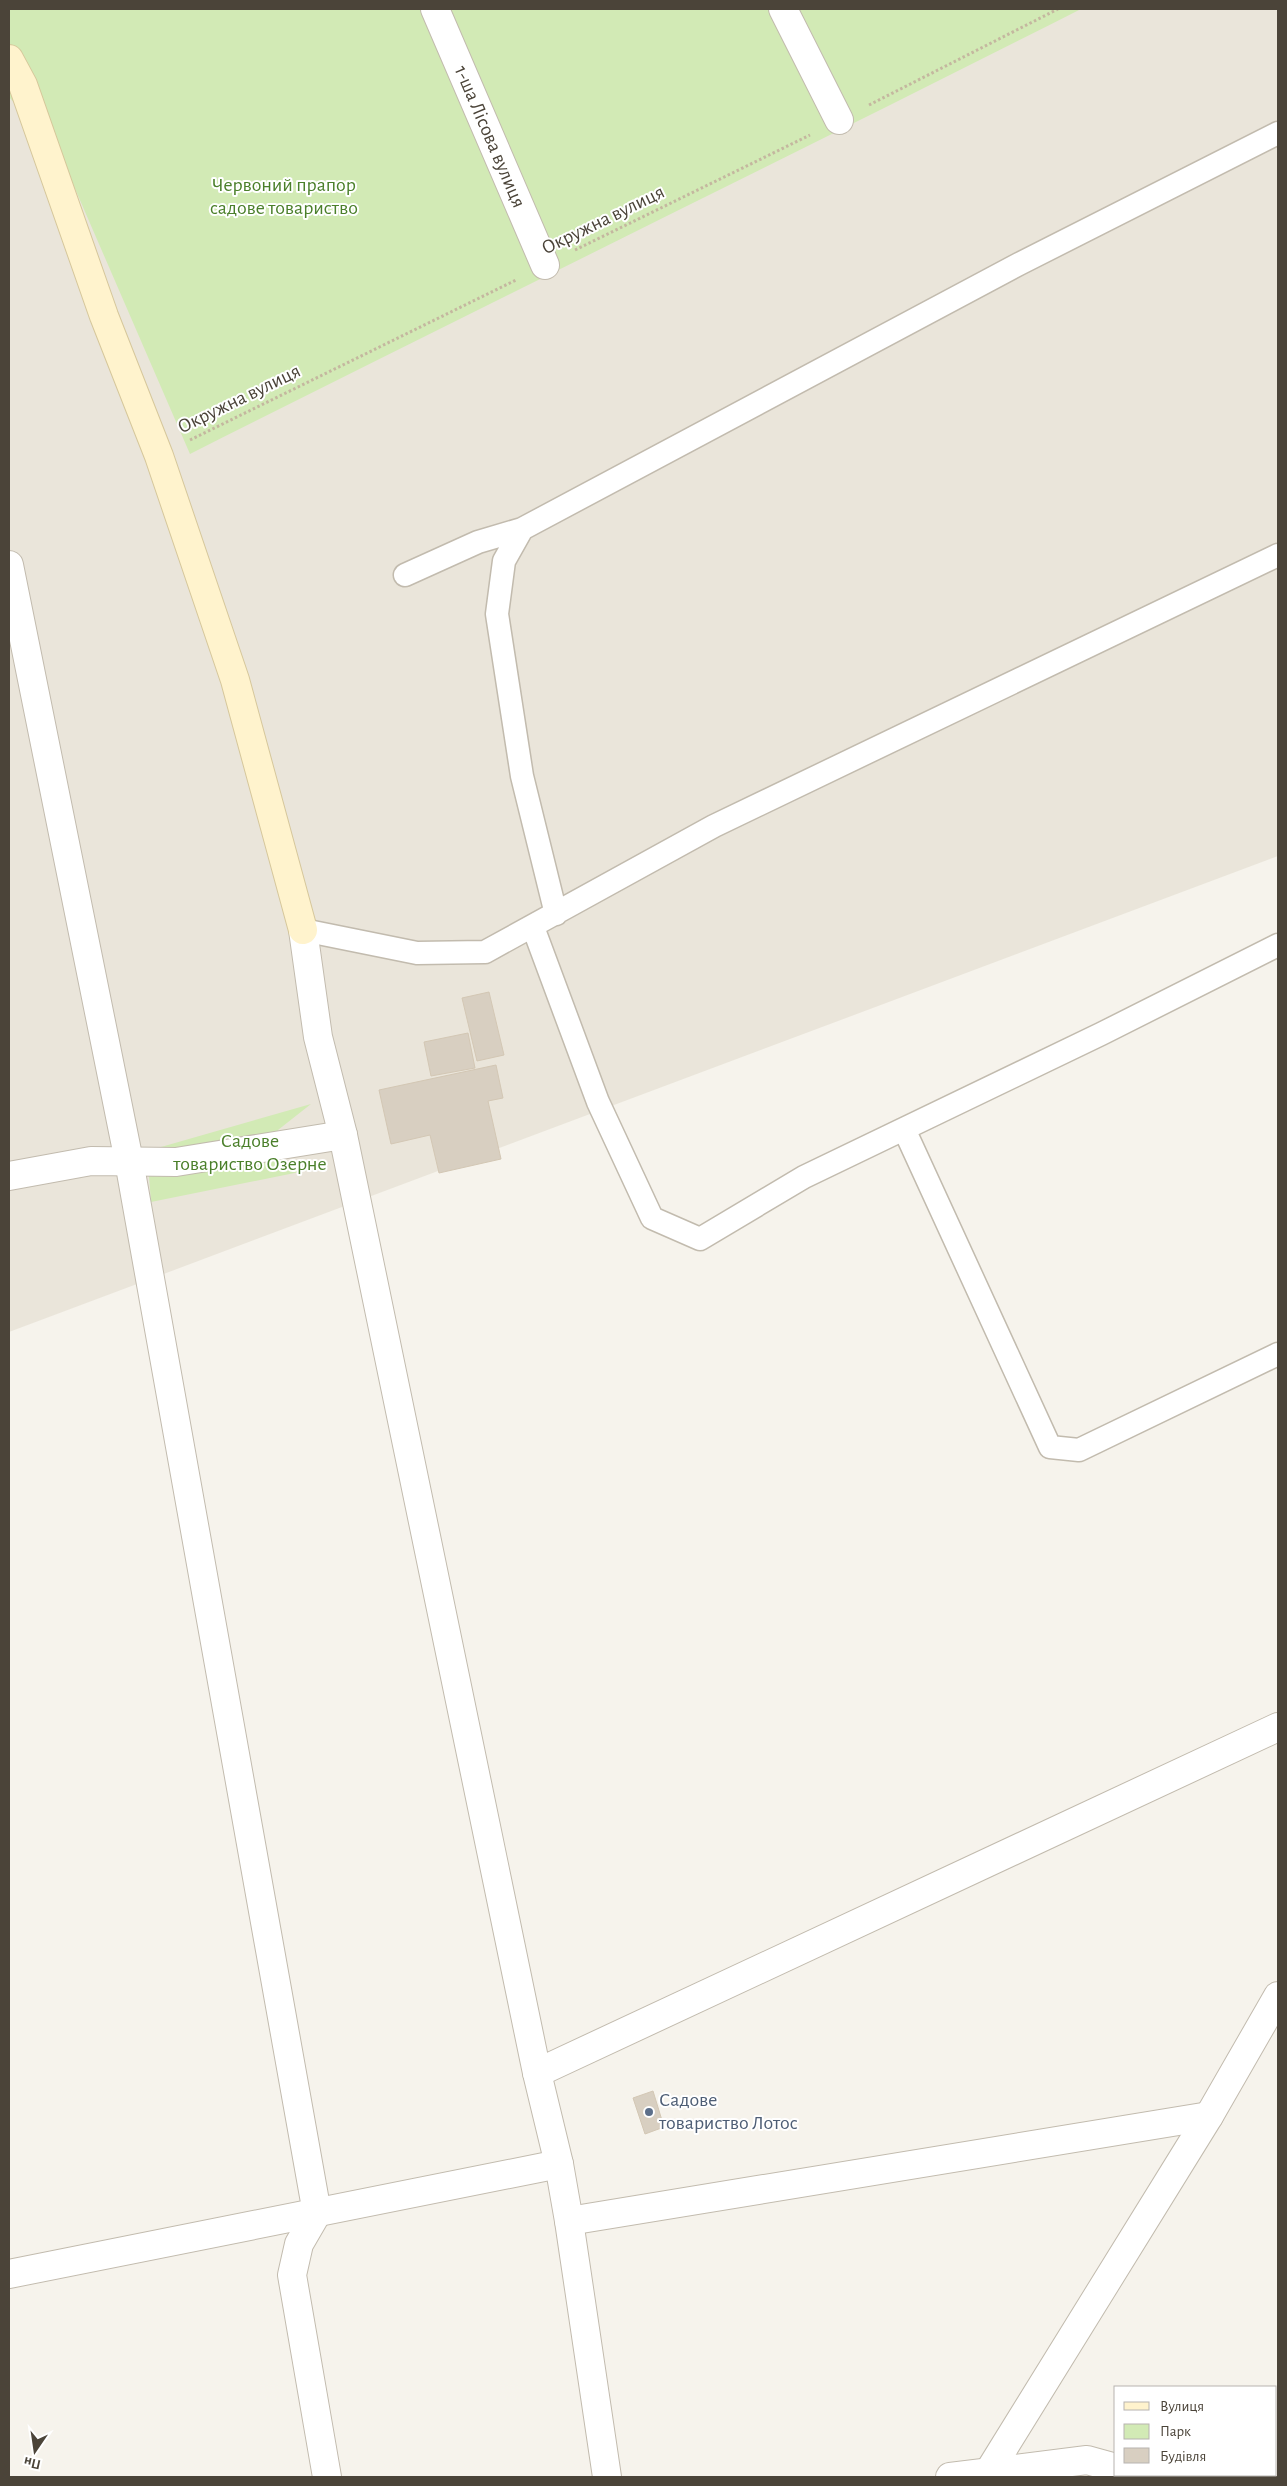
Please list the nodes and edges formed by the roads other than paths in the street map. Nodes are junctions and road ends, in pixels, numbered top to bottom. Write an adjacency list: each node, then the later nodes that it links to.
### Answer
1 (435, 9): 7 (street, 1-ша Лісова вулиця)
2 (782, 9): 5 (street)
3 (9, 60): 4 (street)
4 (16, 88): 14 (street)
5 (839, 120)
6 (1278, 133): 8 (lane)
7 (545, 265)
8 (522, 529): 11 (lane); 12 (lane)
9 (1278, 555): 12 (lane)
10 (9, 565): 18 (street)
11 (405, 575)
12 (556, 914): 13 (lane)
13 (533, 927): 14 (lane); 16 (lane)
14 (303, 930): 17 (street)
15 (1278, 945): 16 (lane)
16 (904, 1129): 20 (lane)
17 (343, 1134): 18 (street); 23 (street)
18 (129, 1161): 19 (street); 26 (street)
19 (9, 1176)
20 (1278, 1354)
21 (1278, 1729): 23 (street)
22 (1278, 1996): 24 (street)
23 (536, 2073): 25 (street)
24 (1208, 2116): 27 (street); 30 (street)
25 (559, 2164): 26 (street); 27 (street)
26 (317, 2212): 28 (street); 31 (street)
27 (569, 2220): 32 (street)
28 (9, 2274)
29 (1114, 2467): 30 (street)
30 (988, 2473): 33 (street)
31 (326, 2477)
32 (607, 2477)
33 (950, 2477)

